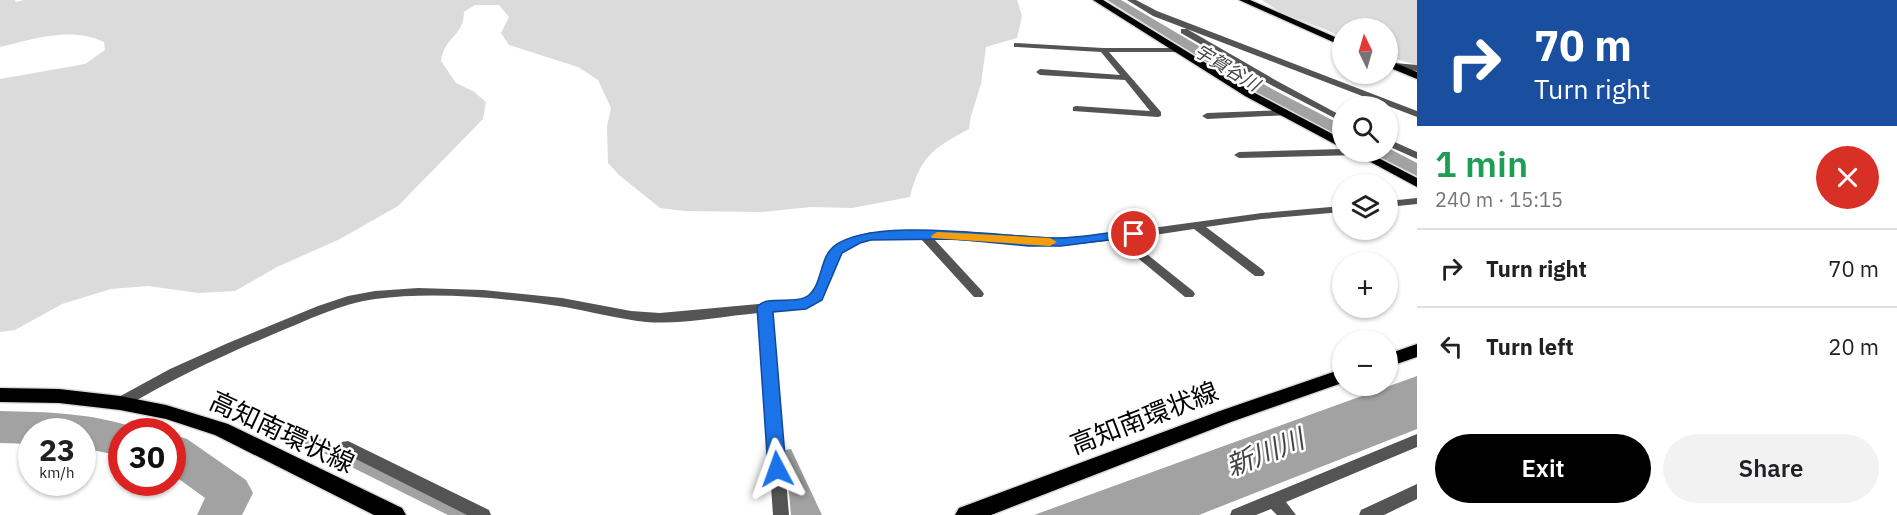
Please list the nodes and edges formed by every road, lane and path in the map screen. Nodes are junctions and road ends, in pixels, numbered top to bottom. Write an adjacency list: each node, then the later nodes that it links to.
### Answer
1 (1097, 0): 8 (main road)
2 (1131, 0): 4 (street)
3 (1244, 0): 5 (main road)
4 (1149, 11): 17 (street); 18 (street)
5 (1332, 39)
6 (1017, 45): 7 (street)
7 (1103, 50): 8 (street); 14 (street)
8 (1177, 50): 16 (main road)
9 (1398, 65): 11 (street)
10 (1398, 67): 13 (main road)
11 (1417, 68)
12 (1040, 72): 14 (street)
13 (1417, 76)
14 (1127, 78): 15 (street)
15 (1076, 109)
16 (1285, 113): 19 (street); 20 (main road)
17 (1332, 114)
18 (1417, 114)
19 (1208, 116)
20 (1332, 139)
21 (1398, 147): 24 (street)
22 (1332, 153): 23 (street)
23 (1239, 155)
24 (1417, 156)
25 (1377, 162): 26 (main road)
26 (1417, 183)
27 (1417, 201): 28 (street)
28 (1398, 203)
29 (1332, 210): 30 (street)
30 (1196, 225): 32 (street); 33 (street)
31 (925, 236): 32 (street); 34 (street); 36 (street)
32 (1118, 236): 35 (street)
33 (1258, 273)
34 (978, 294)
35 (1190, 294)
36 (765, 307): 41 (street); 48 (street)
37 (1417, 350): 38 (main road)
38 (1398, 357)
39 (1332, 379): 49 (main road, 高知南環状線)
40 (0, 395): 41 (main road, 高知南環状線)
41 (120, 403): 46 (main road, 高知南環状線)
42 (1417, 440): 45 (street)
43 (348, 447): 47 (street)
44 (1417, 491): 52 (street)
45 (1273, 500): 50 (street); 51 (street)
46 (395, 515)
47 (483, 515)
48 (781, 515)
49 (966, 515)
50 (1238, 515)
51 (1288, 515)
52 (1367, 515)

